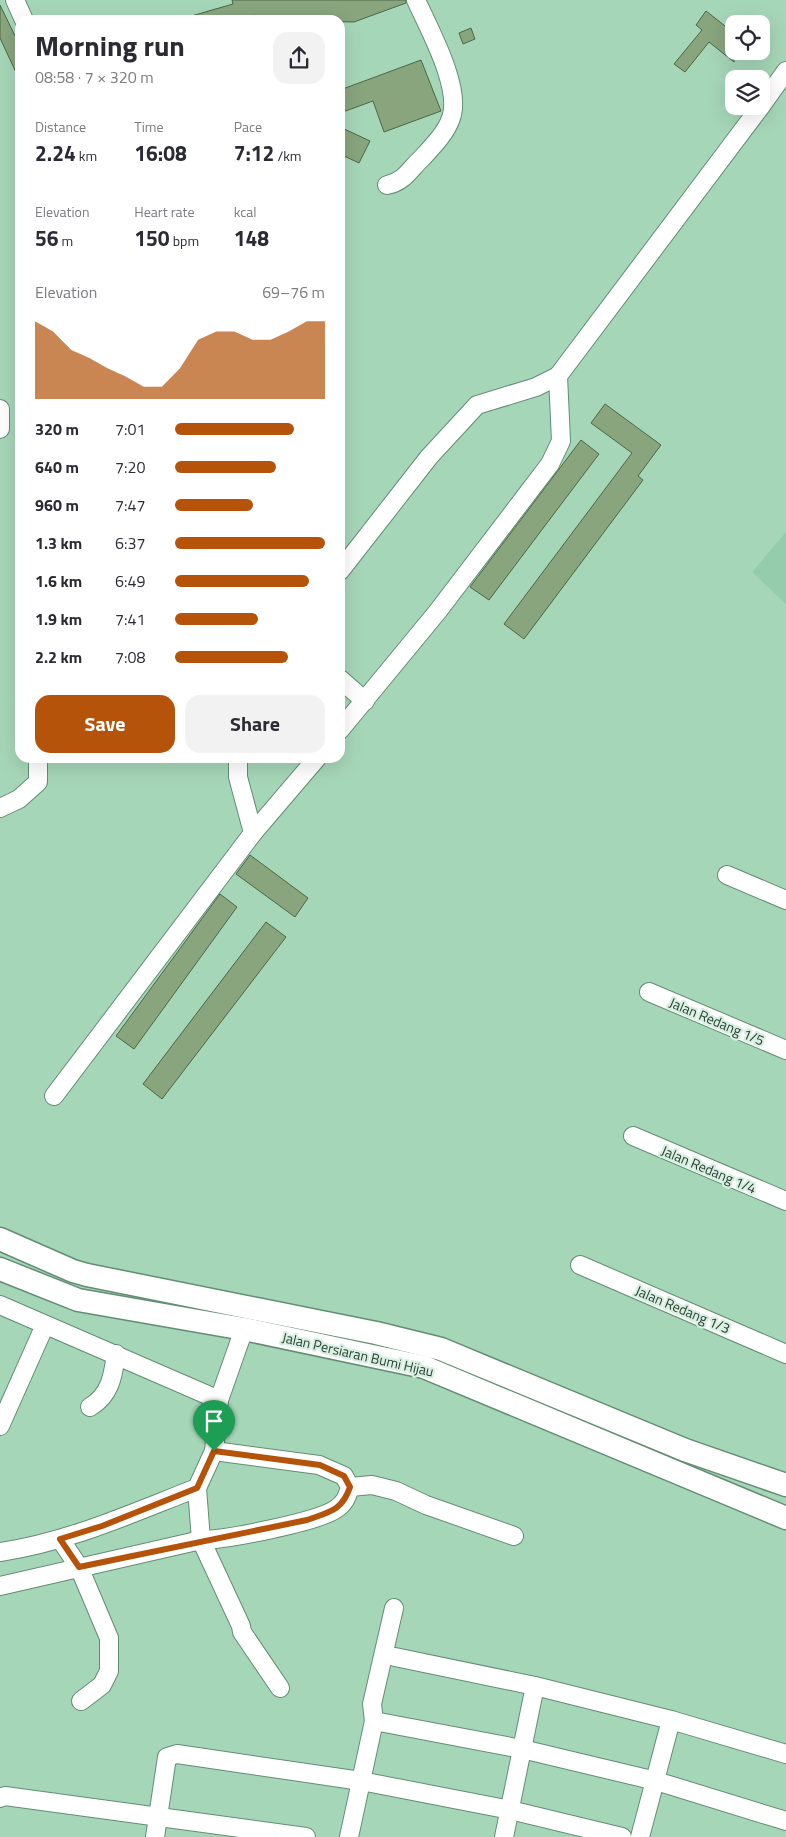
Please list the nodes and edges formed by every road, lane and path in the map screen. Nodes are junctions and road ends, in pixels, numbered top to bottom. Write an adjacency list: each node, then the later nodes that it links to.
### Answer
1 (15, 0): 3 (street)
2 (416, 0): 7 (street)
3 (22, 15)
4 (786, 71): 5 (street)
5 (770, 93)
6 (754, 115): 8 (street)
7 (387, 185)
8 (558, 376): 11 (street); 13 (street)
9 (0, 409): 10 (street)
10 (0, 429)
11 (345, 565)
12 (345, 683): 13 (street)
13 (365, 701): 14 (street)
14 (345, 724)
15 (38, 763): 18 (street)
16 (238, 763): 19 (street)
17 (313, 763): 19 (street)
18 (0, 808)
19 (253, 833): 24 (street)
20 (727, 875): 21 (street)
21 (786, 900)
22 (649, 992): 23 (street, Jalan Redang 1/5)
23 (786, 1050)
24 (54, 1096)
25 (632, 1136): 26 (street, Jalan Redang 1/4)
26 (786, 1201)
27 (0, 1239): 39 (main road, Jalan Persiaran Bumi Hijau)
28 (580, 1265): 34 (street, Jalan Redang 1/3)
29 (0, 1269): 32 (main road, Jalan Persiaran Bumi Hijau)
30 (0, 1305): 31 (street)
31 (45, 1325): 33 (street); 37 (street)
32 (244, 1329): 35 (street); 42 (main road, Jalan Persiaran Bumi Hijau)
33 (116, 1354): 35 (street); 36 (street)
34 (786, 1354)
35 (220, 1400): 38 (street)
36 (90, 1408)
37 (0, 1426)
38 (214, 1451): 40 (street); 41 (street)
39 (786, 1485)
40 (350, 1487): 45 (street); 47 (street)
41 (197, 1488): 46 (street); 47 (street)
42 (717, 1488): 43 (main road); 44 (main road, Jalan Persiaran Bumi Hijau)
43 (786, 1492)
44 (786, 1518)
45 (514, 1536)
46 (60, 1539): 48 (street); 49 (street)
47 (201, 1540): 49 (street); 54 (street)
48 (0, 1552)
49 (79, 1567): 50 (street); 55 (street)
50 (0, 1586)
51 (394, 1608): 57 (street)
52 (395, 1657): 53 (street)
53 (535, 1686): 56 (street); 58 (street)
54 (280, 1688)
55 (81, 1701)
56 (671, 1720): 59 (street); 61 (street)
57 (374, 1721): 58 (street); 60 (street)
58 (522, 1749): 61 (street); 63 (street)
59 (786, 1754)
60 (361, 1781): 63 (street); 64 (street); 68 (street)
61 (656, 1781): 65 (street); 71 (street)
62 (0, 1798): 64 (street)
63 (510, 1810): 69 (street); 70 (street)
64 (158, 1817): 66 (street); 67 (street)
65 (786, 1821)
66 (155, 1837)
67 (306, 1837)
68 (349, 1837)
69 (504, 1837)
70 (622, 1837)
71 (640, 1837)

